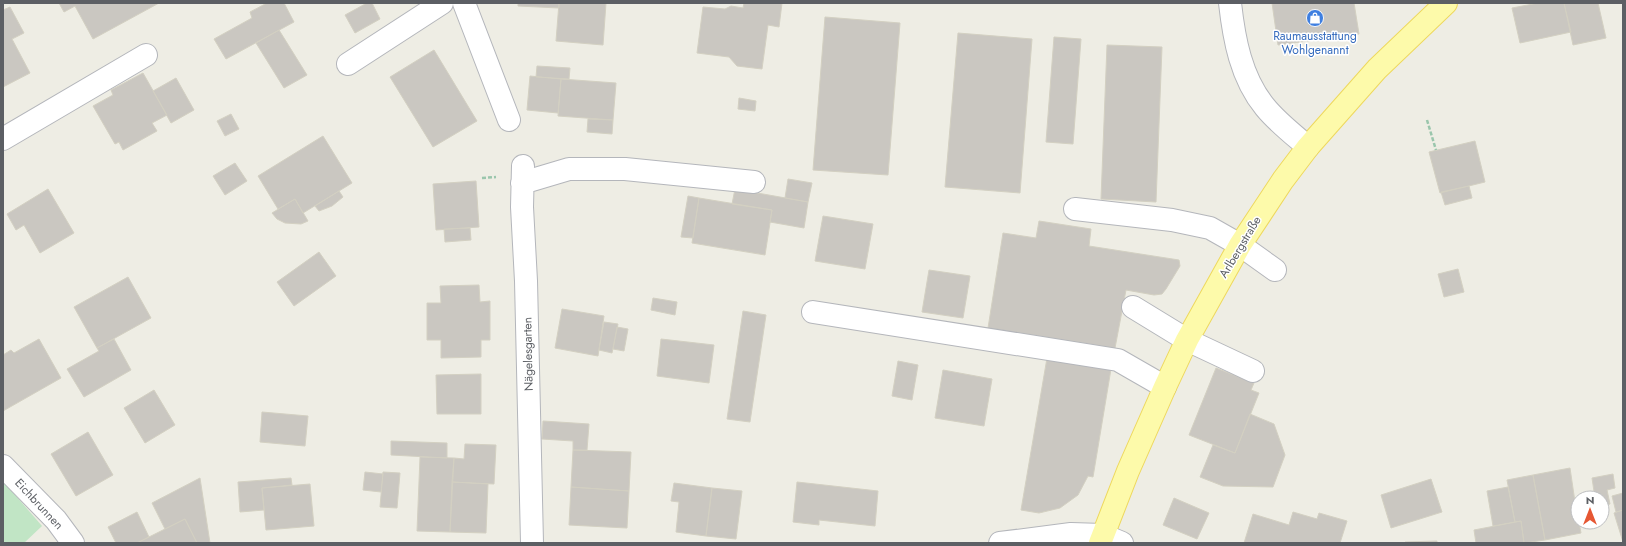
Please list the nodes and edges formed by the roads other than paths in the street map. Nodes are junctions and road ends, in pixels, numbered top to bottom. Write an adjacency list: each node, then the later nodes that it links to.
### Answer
1 (442, 3): 6 (street)
2 (464, 3): 7 (street)
3 (1230, 3): 9 (street)
4 (1446, 3): 9 (main road, Arlbergstraße)
5 (146, 55): 8 (street)
6 (348, 64)
7 (509, 120)
8 (3, 139)
9 (1308, 147): 12 (main road, Arlbergstraße)
10 (754, 182): 22 (street, Nägelesgarten)
11 (1075, 209): 12 (street)
12 (1240, 245): 13 (street); 16 (main road, Arlbergstraße)
13 (1275, 270)
14 (1133, 307): 16 (street)
15 (813, 312): 18 (street)
16 (1187, 340): 17 (street); 18 (main road, Arlbergstraße)
17 (1253, 371)
18 (1165, 387): 20 (main road, Arlbergstraße)
19 (3, 466): 21 (street, Eichbrunnen)
20 (1108, 540): 23 (street)
21 (73, 543)
22 (532, 543)
23 (1000, 543)

